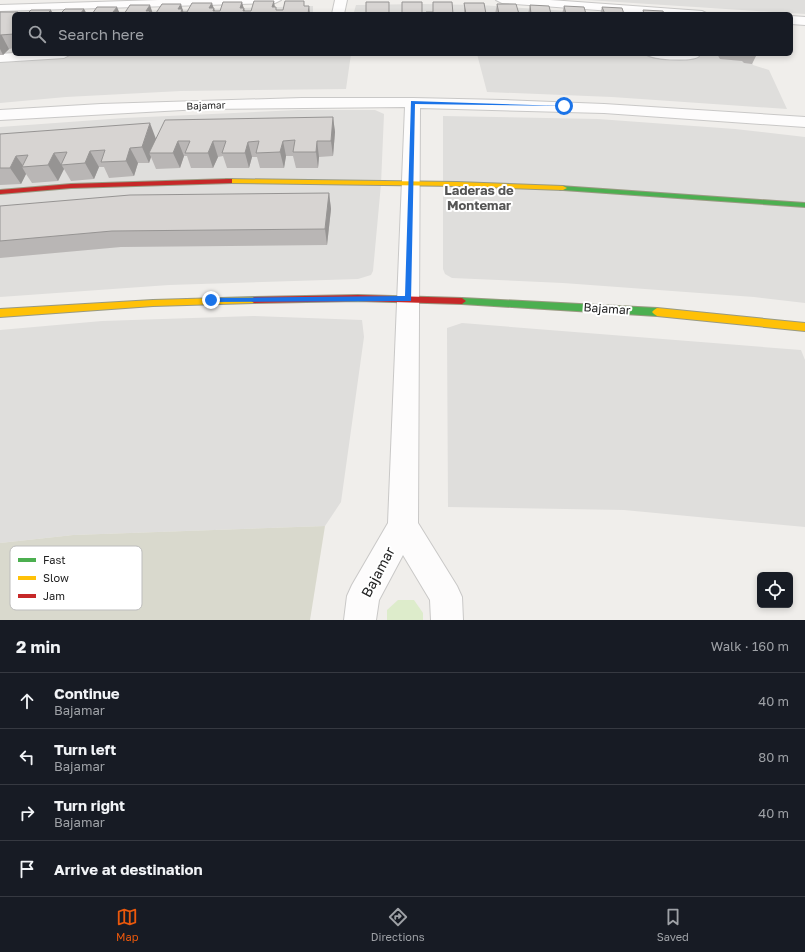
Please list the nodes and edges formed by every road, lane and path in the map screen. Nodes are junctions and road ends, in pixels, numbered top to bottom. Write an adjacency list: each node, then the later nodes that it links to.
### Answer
1 (275, 0): 4 (street)
2 (341, 0): 5 (street)
3 (502, 0): 6 (street)
4 (0, 8)
5 (338, 12)
6 (673, 12)
7 (793, 20): 8 (street)
8 (805, 21)
9 (32, 56): 10 (street)
10 (0, 58)
11 (413, 102): 12 (street, Bajamar); 13 (street, Bajamar); 14 (street, Bajamar)
12 (0, 115)
13 (805, 122)
14 (411, 184): 15 (street); 16 (street); 17 (street, Bajamar)
15 (0, 192)
16 (805, 205)
17 (408, 299): 18 (street, Bajamar); 19 (street, Bajamar); 20 (street, Bajamar)
18 (0, 313)
19 (805, 328)
20 (403, 526): 21 (street, Bajamar); 22 (street, Bajamar)
21 (360, 620)
22 (447, 620)

